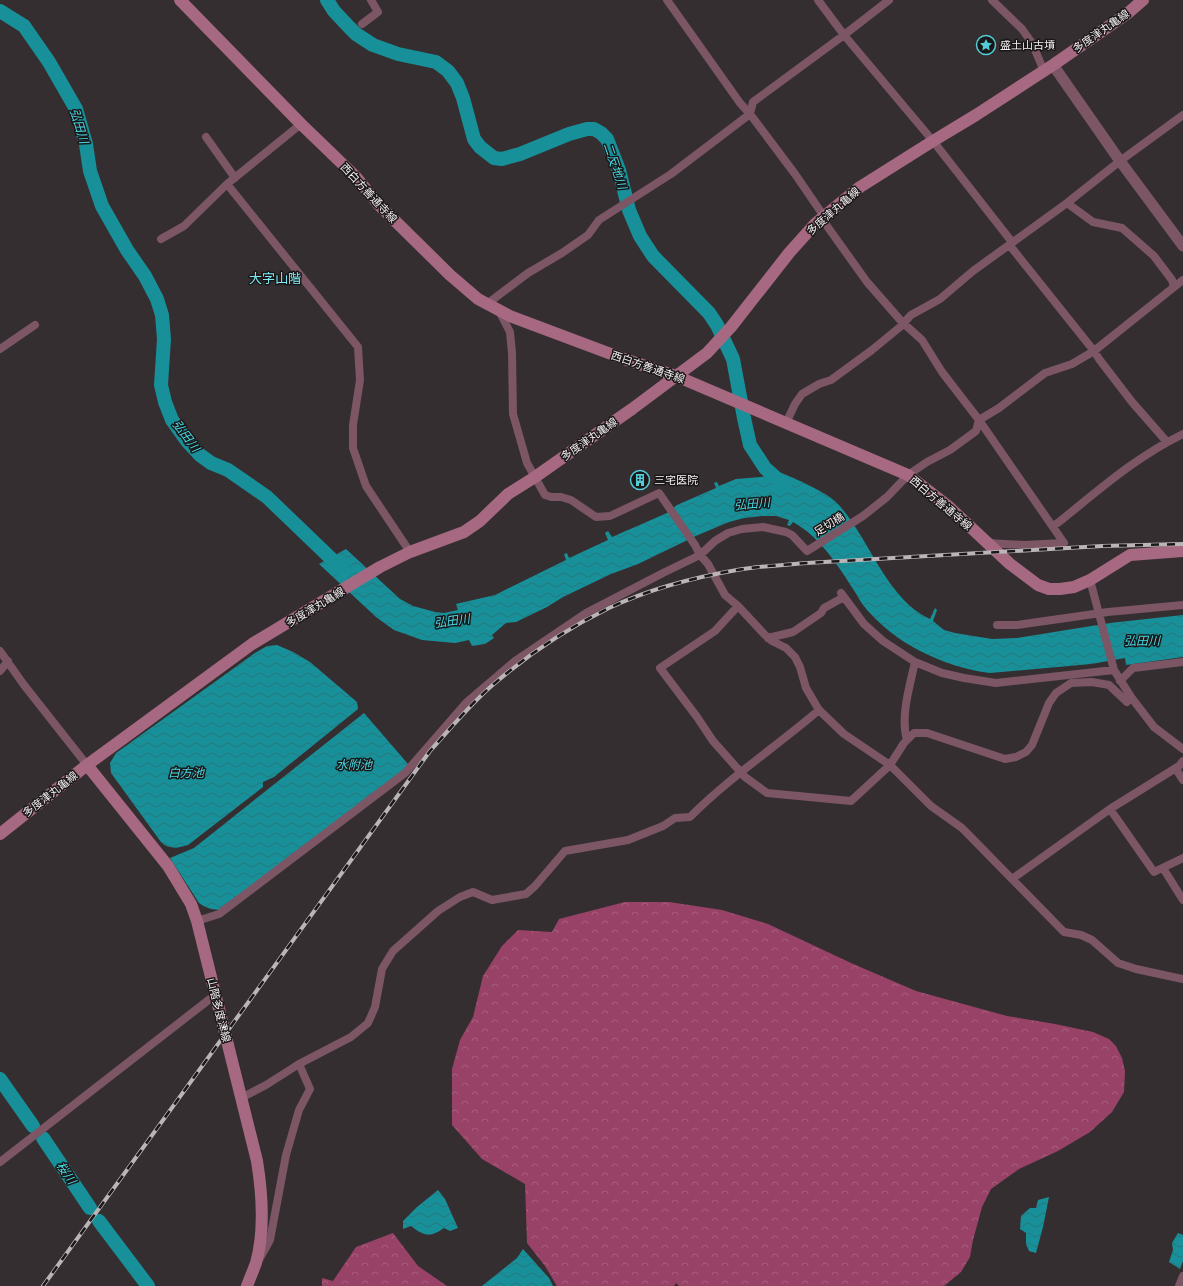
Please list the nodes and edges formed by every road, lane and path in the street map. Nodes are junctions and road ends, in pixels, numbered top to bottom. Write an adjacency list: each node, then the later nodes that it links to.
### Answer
1 (180, 0): 13 (main road, 西白方善通寺線)
2 (371, 0): 8 (street)
3 (669, 0): 11 (street)
4 (818, 0): 9 (street)
5 (889, 0): 9 (street)
6 (992, 0): 10 (street)
7 (1143, 0): 10 (main road, 多度津丸亀線)
8 (362, 24)
9 (844, 35): 11 (street); 15 (street)
10 (1048, 68): 15 (main road, 多度津丸亀線); 16 (street)
11 (750, 114): 20 (street); 26 (street)
12 (1183, 115): 16 (street)
13 (301, 124): 17 (street); 26 (main road, 西白方善通寺線)
14 (206, 137): 17 (street)
15 (933, 141): 20 (main road, 多度津丸亀線); 22 (street)
16 (1120, 161): 19 (street); 23 (street)
17 (235, 178): 18 (street)
18 (227, 184): 21 (street); 42 (street)
19 (1068, 203): 22 (street); 25 (street)
20 (823, 217): 28 (street); 32 (main road, 多度津丸亀線)
21 (161, 239)
22 (1012, 242): 28 (street); 31 (street)
23 (1183, 246)
24 (1183, 280): 25 (street)
25 (1174, 287): 31 (street)
26 (487, 304): 27 (main road, 西白方善通寺線)
27 (499, 310): 32 (main road, 西白方善通寺線); 38 (street)
28 (903, 323): 33 (street); 34 (street)
29 (35, 325): 30 (street)
30 (0, 349)
31 (1094, 351): 33 (street); 36 (street)
32 (676, 376): 34 (main road, 西白方善通寺線); 38 (main road, 多度津丸亀線)
33 (979, 420): 37 (street, 足切橋); 39 (street)
34 (786, 423): 37 (main road, 西白方善通寺線)
35 (1183, 434): 36 (street)
36 (1167, 442): 39 (street)
37 (908, 475): 40 (main road, 西白方善通寺線); 43 (street, 足切橋)
38 (535, 477): 42 (main road, 多度津丸亀線); 43 (street)
39 (1052, 526): 40 (street)
40 (988, 543): 44 (main road, 西白方善通寺線)
41 (1183, 551): 44 (main road, 西白方善通寺線)
42 (410, 552): 62 (main road, 多度津丸亀線)
43 (700, 555): 46 (street); 72 (street)
44 (1090, 580): 47 (street)
45 (1183, 605): 47 (street)
46 (738, 606): 49 (street); 64 (street)
47 (1100, 617): 48 (street); 54 (street)
48 (997, 625)
49 (768, 638): 52 (street); 58 (street)
50 (0, 651): 51 (street)
51 (8, 661): 55 (street); 62 (street)
52 (915, 662): 54 (street); 59 (street)
53 (1183, 662): 56 (street)
54 (1114, 670): 56 (street)
55 (0, 671)
56 (1120, 681): 57 (street)
57 (1131, 697): 59 (street); 60 (street)
58 (819, 710): 63 (street); 64 (street)
59 (907, 740): 63 (street)
60 (1183, 749)
61 (1181, 764): 65 (street); 66 (street)
62 (87, 765): 67 (main road, 多度津丸亀線); 72 (main road, 山階多度津線)
63 (890, 765): 64 (street); 70 (street)
64 (740, 772): 75 (street)
65 (1183, 780)
66 (1110, 810): 69 (street); 70 (street)
67 (0, 834)
68 (1183, 858): 69 (street)
69 (1163, 868): 71 (street)
70 (1012, 879): 73 (street)
71 (1183, 900)
72 (197, 921): 74 (main road, 山階多度津線)
73 (1183, 979)
74 (215, 996): 76 (main road, 山階多度津線); 77 (street)
75 (299, 1064): 76 (street); 78 (street)
76 (240, 1098): 78 (main road, 山階多度津線)
77 (0, 1162)
78 (256, 1262): 80 (main road, 山階多度津線)
79 (1183, 1276): 81 (street)
80 (247, 1286)
81 (1179, 1286)

